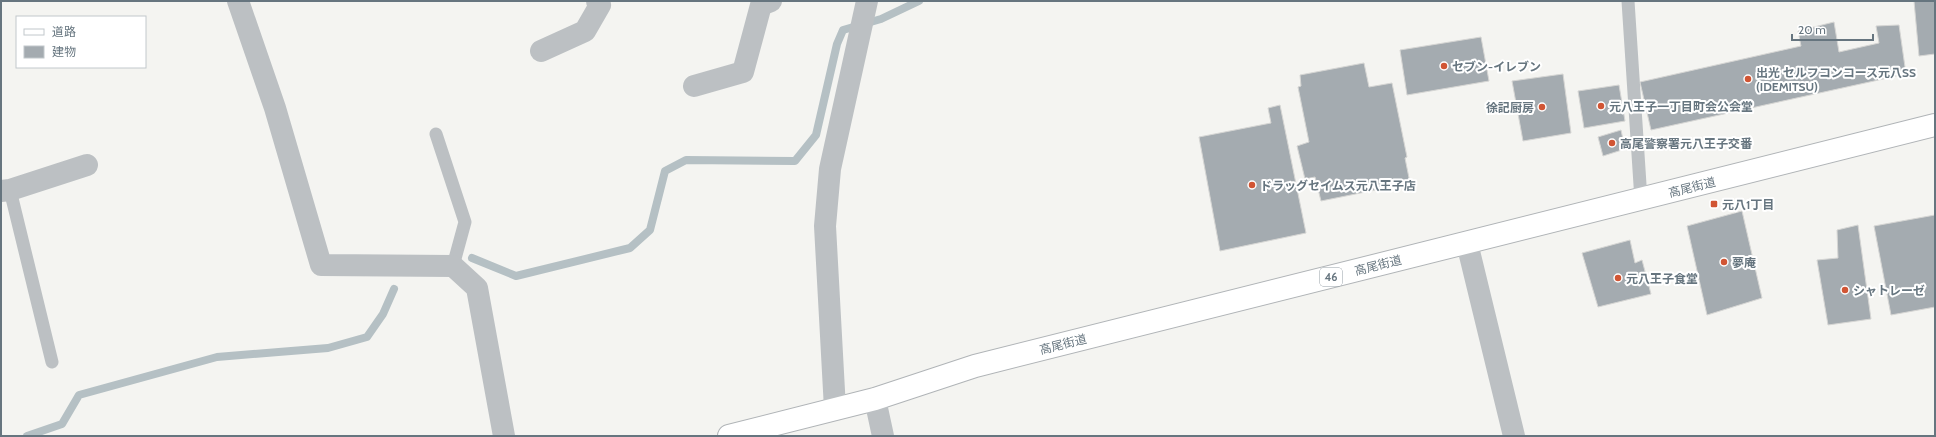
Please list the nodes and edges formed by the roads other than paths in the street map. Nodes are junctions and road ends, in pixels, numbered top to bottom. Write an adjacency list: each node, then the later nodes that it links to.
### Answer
1 (238, 1): 14 (street)
2 (597, 1): 6 (street)
3 (1628, 1): 12 (lane)
4 (764, 2): 7 (street)
5 (866, 3): 17 (street)
6 (541, 51)
7 (694, 86)
8 (1935, 124): 12 (main road, 高尾街道 / 46)
9 (436, 134): 14 (lane)
10 (87, 165): 11 (street)
11 (6, 191): 15 (lane)
12 (1641, 200): 13 (main road, 高尾街道 / 46)
13 (1467, 243): 16 (main road, 高尾街道 / 46); 21 (street)
14 (453, 266): 18 (street)
15 (52, 362)
16 (875, 398): 17 (main road, 高尾街道 / 46); 20 (street)
17 (835, 409): 19 (main road, 高尾街道 / 46)
18 (504, 436)
19 (729, 436)
20 (883, 436)
21 (1514, 436)

